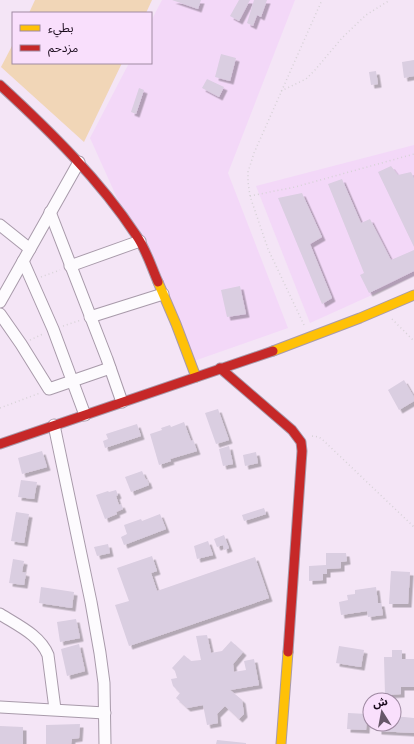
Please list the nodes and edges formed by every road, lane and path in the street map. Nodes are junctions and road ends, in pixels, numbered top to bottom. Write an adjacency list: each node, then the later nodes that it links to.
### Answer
1 (322, 0): 4 (path)
2 (390, 0): 4 (path)
3 (0, 86): 6 (street)
4 (282, 91): 7 (path)
5 (414, 154): 7 (path)
6 (79, 162): 8 (street); 10 (street)
7 (250, 196): 21 (path)
8 (50, 212): 11 (street); 13 (street)
9 (0, 225): 11 (street)
10 (140, 241): 13 (street); 15 (street)
11 (30, 249): 12 (street)
12 (23, 261): 14 (street); 17 (street)
13 (70, 266): 14 (path); 20 (street)
14 (32, 280): 26 (street)
15 (163, 294): 20 (street); 25 (street)
16 (414, 295): 18 (street)
17 (0, 302)
18 (383, 308): 21 (street); 22 (path)
19 (0, 314): 27 (street)
20 (90, 317): 23 (street)
21 (310, 338): 24 (street)
22 (414, 341)
23 (110, 368): 26 (street); 28 (street)
24 (220, 368): 25 (street); 32 (street)
25 (196, 377): 28 (street)
26 (73, 381): 27 (street); 30 (street)
27 (49, 389): 29 (path)
28 (122, 402): 30 (street)
29 (0, 408)
30 (85, 415): 31 (street)
31 (54, 425): 33 (street); 38 (street)
32 (298, 438): 34 (path); 40 (street)
33 (0, 444)
34 (414, 527)
35 (0, 614): 37 (street)
36 (0, 707): 37 (street)
37 (55, 709): 38 (street)
38 (105, 713): 39 (street)
39 (105, 744)
40 (280, 744)

